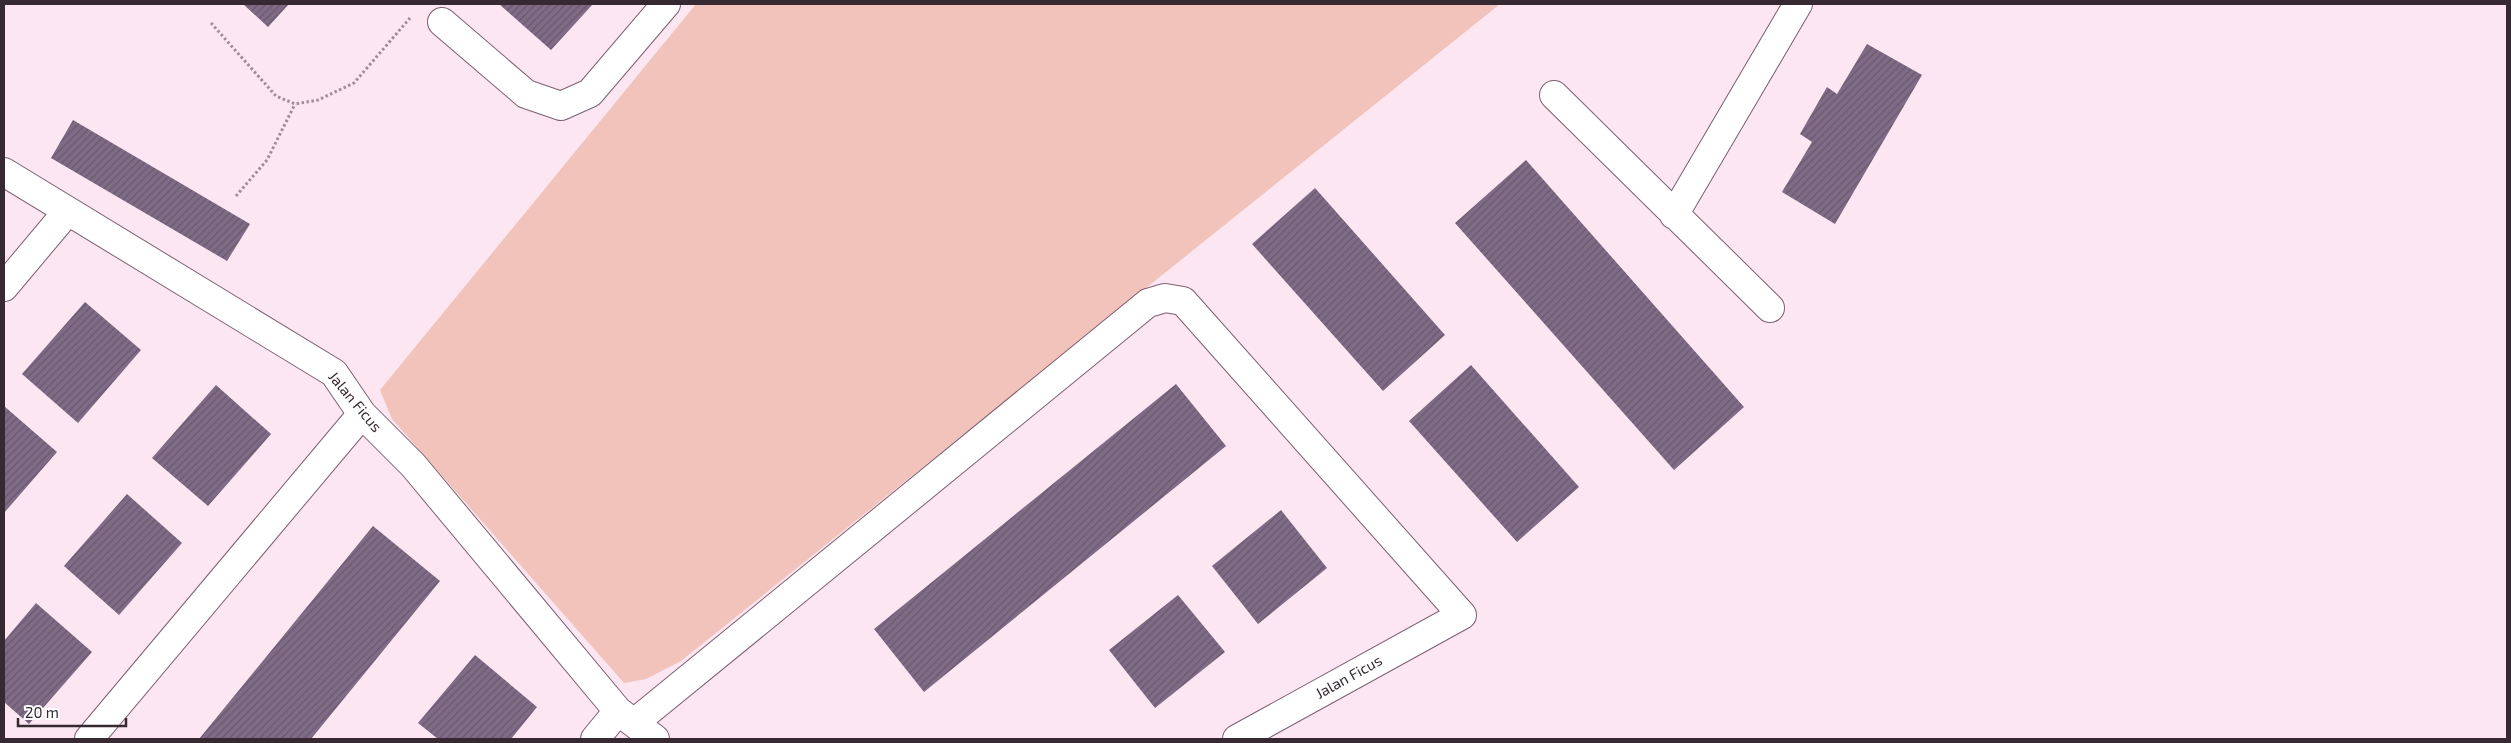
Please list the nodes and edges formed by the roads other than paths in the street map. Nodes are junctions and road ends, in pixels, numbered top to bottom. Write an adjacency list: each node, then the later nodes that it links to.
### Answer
1 (666, 4): 3 (street)
2 (1798, 4): 7 (street)
3 (442, 22)
4 (1554, 95): 7 (street)
5 (4, 172): 6 (street, Jalan Ficus)
6 (67, 212): 8 (street); 10 (street, Jalan Ficus)
7 (1674, 215): 9 (street)
8 (4, 287)
9 (1770, 308)
10 (362, 414): 11 (street, Jalan Ficus); 12 (street)
11 (626, 717): 13 (street); 14 (street, Jalan Ficus); 15 (street, Jalan Ficus)
12 (89, 739)
13 (595, 739)
14 (655, 739)
15 (1237, 739)

